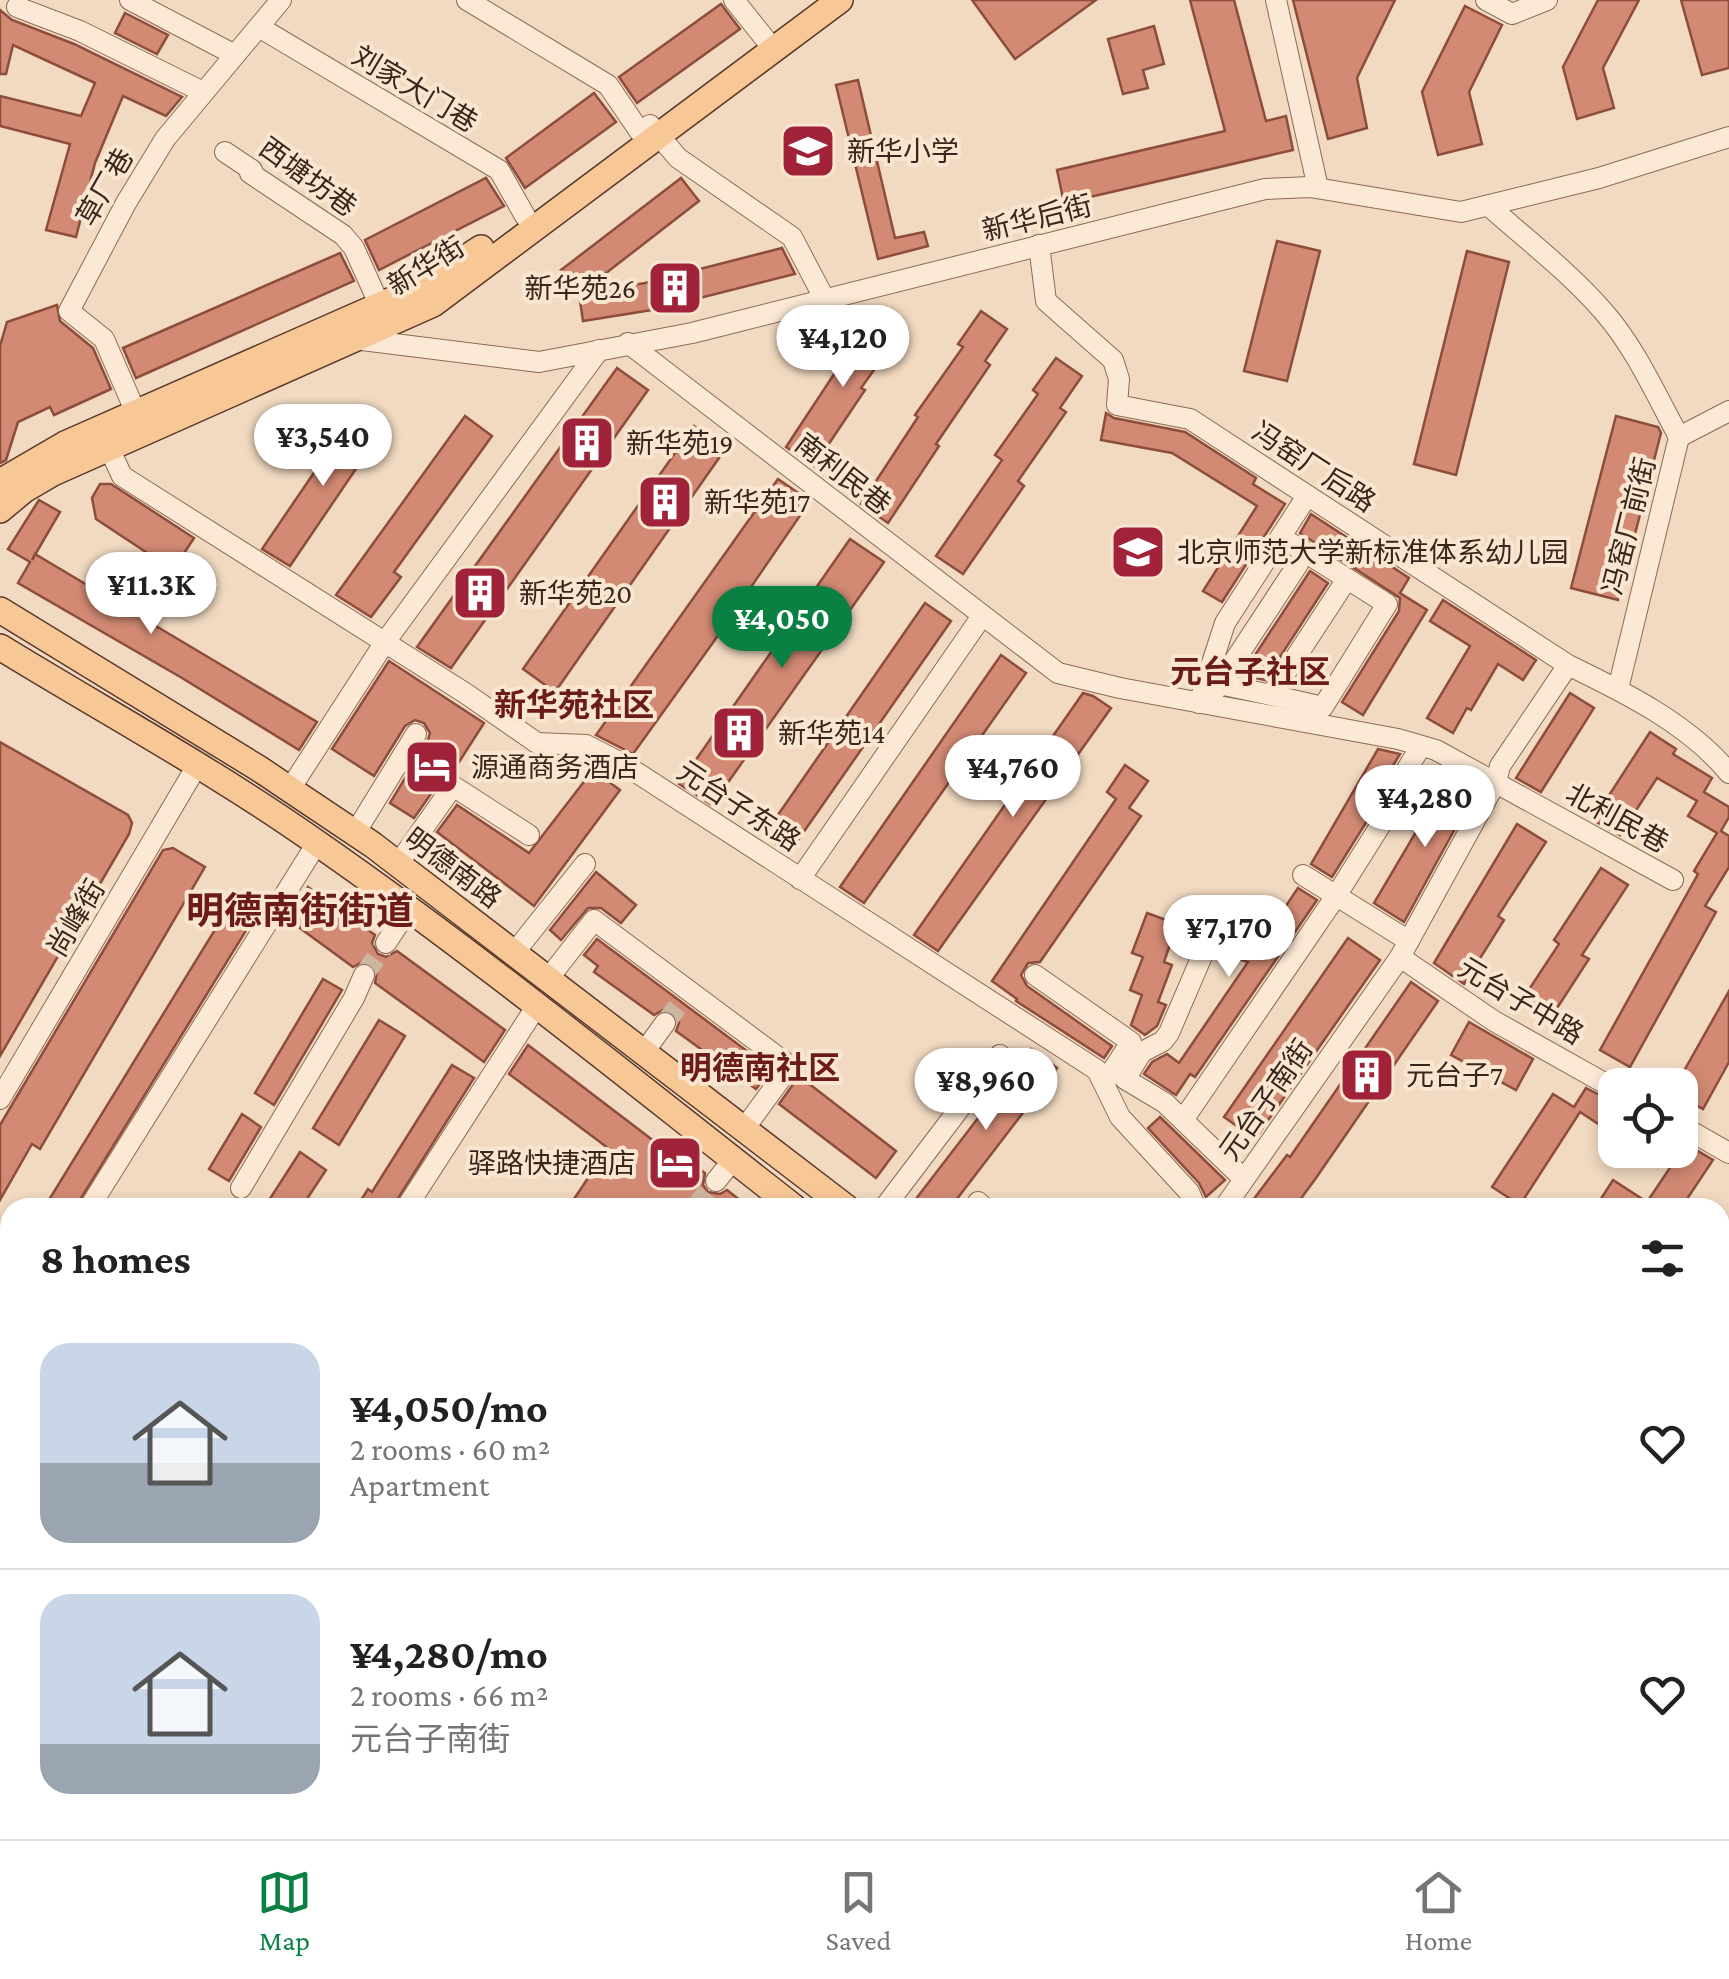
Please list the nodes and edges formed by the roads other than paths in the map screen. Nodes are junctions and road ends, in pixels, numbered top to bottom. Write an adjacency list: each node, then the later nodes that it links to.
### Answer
1 (130, 0): 13 (street)
2 (281, 0): 11 (street, 草厂巷)
3 (468, 0): 15 (street)
4 (734, 0): 12 (street)
5 (820, 0): 12 (main road, 新华街)
6 (840, 0): 15 (main road, 新华街)
7 (1276, 0): 18 (street)
8 (1486, 0): 9 (street)
9 (1547, 0)
10 (17, 7): 14 (street)
11 (259, 26): 13 (street, 草厂巷); 20 (street, 刘家大门巷)
12 (766, 40): 15 (main road, 新华街)
13 (234, 55): 14 (street, 草厂巷)
14 (203, 92): 28 (street, 草厂巷)
15 (650, 131): 20 (main road, 新华街); 22 (street); 24 (main road, 新华街)
16 (1729, 137): 19 (street, 新华后街)
17 (225, 152): 23 (street, 西塘坊巷)
18 (1318, 188): 19 (street, 新华后街); 21 (street, 新华后街)
19 (1489, 206): 29 (street, 冯窑厂前街)
20 (525, 216): 23 (main road, 新华街)
21 (1040, 246): 22 (street, 新华后街); 32 (street, 冯窑厂后路)
22 (824, 298): 25 (street, 新华后街)
23 (380, 306): 28 (main road, 新华街)
24 (354, 339): 26 (street, 新华后街); 30 (main road, 新华街)
25 (628, 343): 26 (street, 新华后街); 38 (street, 南利民巷)
26 (599, 350): 39 (street)
27 (1729, 411): 29 (street)
28 (136, 413): 31 (main road, 新华街)
29 (1678, 438): 43 (street, 冯窑厂前街)
30 (109, 448): 33 (main road, 新华街); 39 (street, 元台子东路)
31 (0, 482)
32 (1307, 496): 34 (street); 41 (street, 冯窑厂后路)
33 (0, 510)
34 (1281, 537): 36 (street); 45 (street)
35 (1298, 564): 42 (street)
36 (1347, 579): 44 (street); 44 (street)
37 (0, 610): 51 (main road, 明德南路)
38 (979, 614): 45 (street, 北利民巷); 58 (street)
39 (384, 642): 51 (street); 58 (street, 元台子东路)
40 (0, 647): 48 (main road)
41 (1568, 665): 43 (street, 冯窑厂后路); 50 (street, 元台子南街)
42 (1219, 684): 44 (street); 45 (street)
43 (1618, 689): 49 (street, 冯窑厂后路)
44 (1271, 695)
45 (1202, 704): 47 (street, 北利民巷)
46 (416, 734): 52 (street)
47 (1422, 746): 50 (street, 北利民巷); 61 (street)
48 (198, 764): 54 (main road); 76 (street, 尚峰街)
49 (1729, 773)
50 (1496, 782): 59 (street, 北利民巷); 64 (street, 元台子南街)
51 (290, 789): 52 (main road, 明德南路)
52 (356, 832): 55 (main road, 明德南路)
53 (529, 834): 55 (street)
54 (317, 843): 60 (main road); 85 (street)
55 (398, 864): 60 (main road); 65 (main road, 明德南路)
56 (586, 864): 65 (street)
57 (1303, 874): 61 (street, 元台子中路)
58 (800, 879): 75 (street, 元台子东路)
59 (1673, 880)
60 (382, 889): 62 (main road)
61 (1336, 896): 64 (street, 元台子中路); 77 (street)
62 (408, 910): 63 (street); 70 (main road)
63 (386, 943)
64 (1405, 949): 74 (street, 元台子中路); 82 (street, 元台子南街)
65 (514, 952): 69 (main road, 明德南路)
66 (1202, 956): 75 (street)
67 (364, 975): 84 (street)
68 (1035, 976): 75 (street)
69 (548, 979): 72 (main road, 明德南路); 78 (street)
70 (536, 1007): 81 (main road); 86 (street)
71 (665, 1024): 72 (street)
72 (644, 1052): 78 (main road, 明德南路)
73 (1000, 1055): 89 (street)
74 (1598, 1079)
75 (1114, 1087): 77 (street); 90 (street, 元台子东路)
76 (0, 1099)
77 (1183, 1120): 82 (street)
78 (744, 1129): 88 (main road, 明德南路)
79 (1698, 1136): 80 (street)
80 (1729, 1153)
81 (733, 1160): 83 (street); 87 (main road)
82 (1244, 1179): 91 (street, 元台子南街)
83 (716, 1181)
84 (241, 1188)
85 (95, 1198)
86 (412, 1198)
87 (775, 1198)
88 (833, 1198)
89 (892, 1198)
90 (1192, 1198)
91 (1231, 1198)

